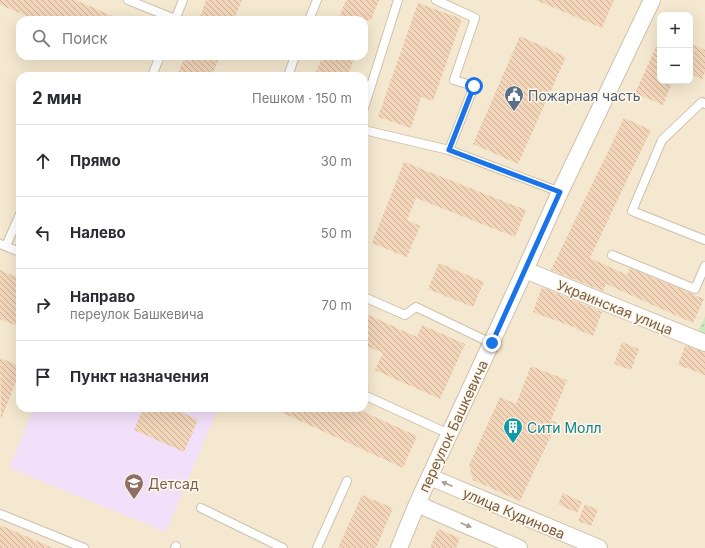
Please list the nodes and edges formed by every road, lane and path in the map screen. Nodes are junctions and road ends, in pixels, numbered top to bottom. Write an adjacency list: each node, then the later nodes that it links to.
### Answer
1 (128, 0): 7 (lane)
2 (183, 0): 8 (lane)
3 (317, 0): 9 (lane)
4 (398, 0): 14 (lane)
5 (436, 0): 17 (lane)
6 (652, 0): 18 (street, переулок Башкевича)
7 (166, 16)
8 (177, 16)
9 (311, 16)
10 (158, 60): 12 (lane)
11 (294, 60): 13 (lane)
12 (154, 72)
13 (289, 72)
14 (368, 95)
15 (705, 104): 20 (lane)
16 (368, 131): 17 (lane)
17 (449, 150): 18 (lane)
18 (560, 192): 25 (street, переулок Башкевича)
19 (16, 221): 21 (lane)
20 (705, 240)
21 (3, 245): 22 (lane)
22 (16, 250)
23 (612, 255): 24 (lane)
24 (705, 266)
25 (525, 270): 27 (street, переулок Башкевича); 28 (street, Украинская улица)
26 (368, 299): 27 (lane)
27 (492, 343): 30 (street, переулок Башкевича)
28 (705, 343)
29 (368, 397): 30 (lane)
30 (449, 434): 31 (street, переулок Башкевича)
31 (430, 477): 33 (street, переулок Башкевича); 41 (street, улица Кудинова, one-way to 31)
32 (347, 481): 38 (lane)
33 (417, 504): 39 (street, переулок Башкевича); 40 (street, one-way to 40)
34 (201, 508): 37 (lane)
35 (0, 514): 36 (lane)
36 (84, 548)
37 (283, 548)
38 (317, 548)
39 (399, 548)
40 (520, 548)
41 (599, 548)

